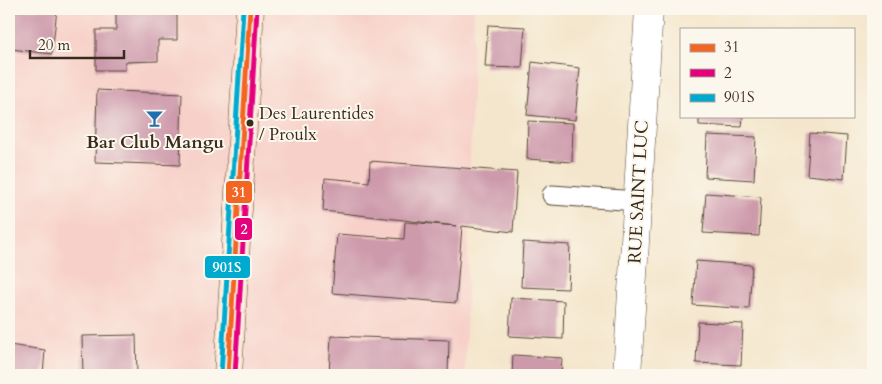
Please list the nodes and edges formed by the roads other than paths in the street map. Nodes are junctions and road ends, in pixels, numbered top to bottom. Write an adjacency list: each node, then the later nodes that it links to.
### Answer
1 (250, 9): 5 (main road)
2 (649, 9): 4 (street, RUE SAINT LUC)
3 (552, 195): 4 (lane)
4 (637, 201): 6 (street, RUE SAINT LUC)
5 (228, 375)
6 (627, 375)

